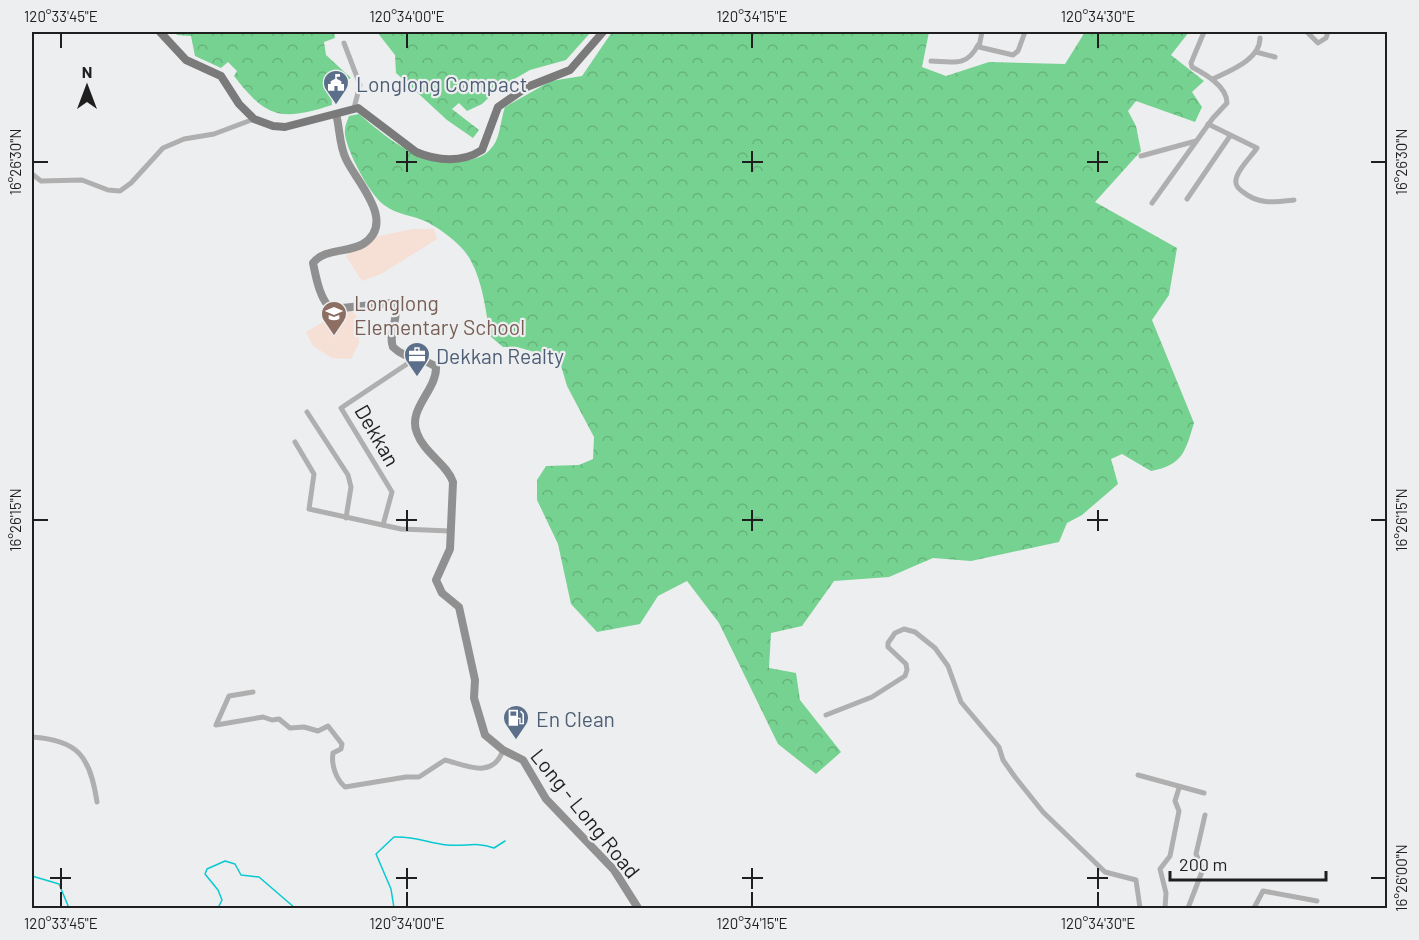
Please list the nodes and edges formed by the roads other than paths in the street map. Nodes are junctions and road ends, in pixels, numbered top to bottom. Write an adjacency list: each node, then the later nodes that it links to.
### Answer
1 (160, 32): 19 (main road)
2 (603, 32): 17 (main road)
3 (982, 32): 12 (street)
4 (1025, 32): 12 (street)
5 (1194, 32): 10 (street)
6 (1204, 32): 10 (street)
7 (1307, 32): 8 (street)
8 (1328, 32)
9 (1260, 38): 13 (street)
10 (1200, 39): 16 (street)
11 (344, 43): 17 (street)
12 (978, 45): 15 (street)
13 (1256, 52): 14 (street); 16 (street)
14 (1275, 57)
15 (932, 61)
16 (1213, 79): 20 (street)
17 (354, 108): 18 (main road)
18 (336, 114): 19 (main road); 28 (main road, Long - Long Road)
19 (254, 119): 24 (street)
20 (1208, 124): 21 (street); 22 (street)
21 (1230, 136): 25 (street); 26 (street)
22 (1196, 141): 23 (street); 27 (street)
23 (1141, 156)
24 (32, 174)
25 (1187, 198)
26 (1294, 201)
27 (1152, 203)
28 (413, 360): 32 (street, Dekkan); 33 (main road, Long - Long Road)
29 (307, 412): 31 (street)
30 (295, 442): 31 (street)
31 (346, 518): 32 (street)
32 (383, 525): 33 (street)
33 (450, 531): 37 (main road, Long - Long Road)
34 (253, 692): 37 (street)
35 (826, 716): 45 (street)
36 (32, 736): 41 (street)
37 (503, 750): 44 (main road, Long - Long Road)
38 (1138, 775): 39 (street)
39 (1179, 788): 40 (street); 46 (street)
40 (1204, 793)
41 (97, 802)
42 (1205, 815): 47 (street)
43 (1317, 901): 48 (street)
44 (638, 909)
45 (1140, 909)
46 (1165, 909)
47 (1188, 909)
48 (1254, 909)

